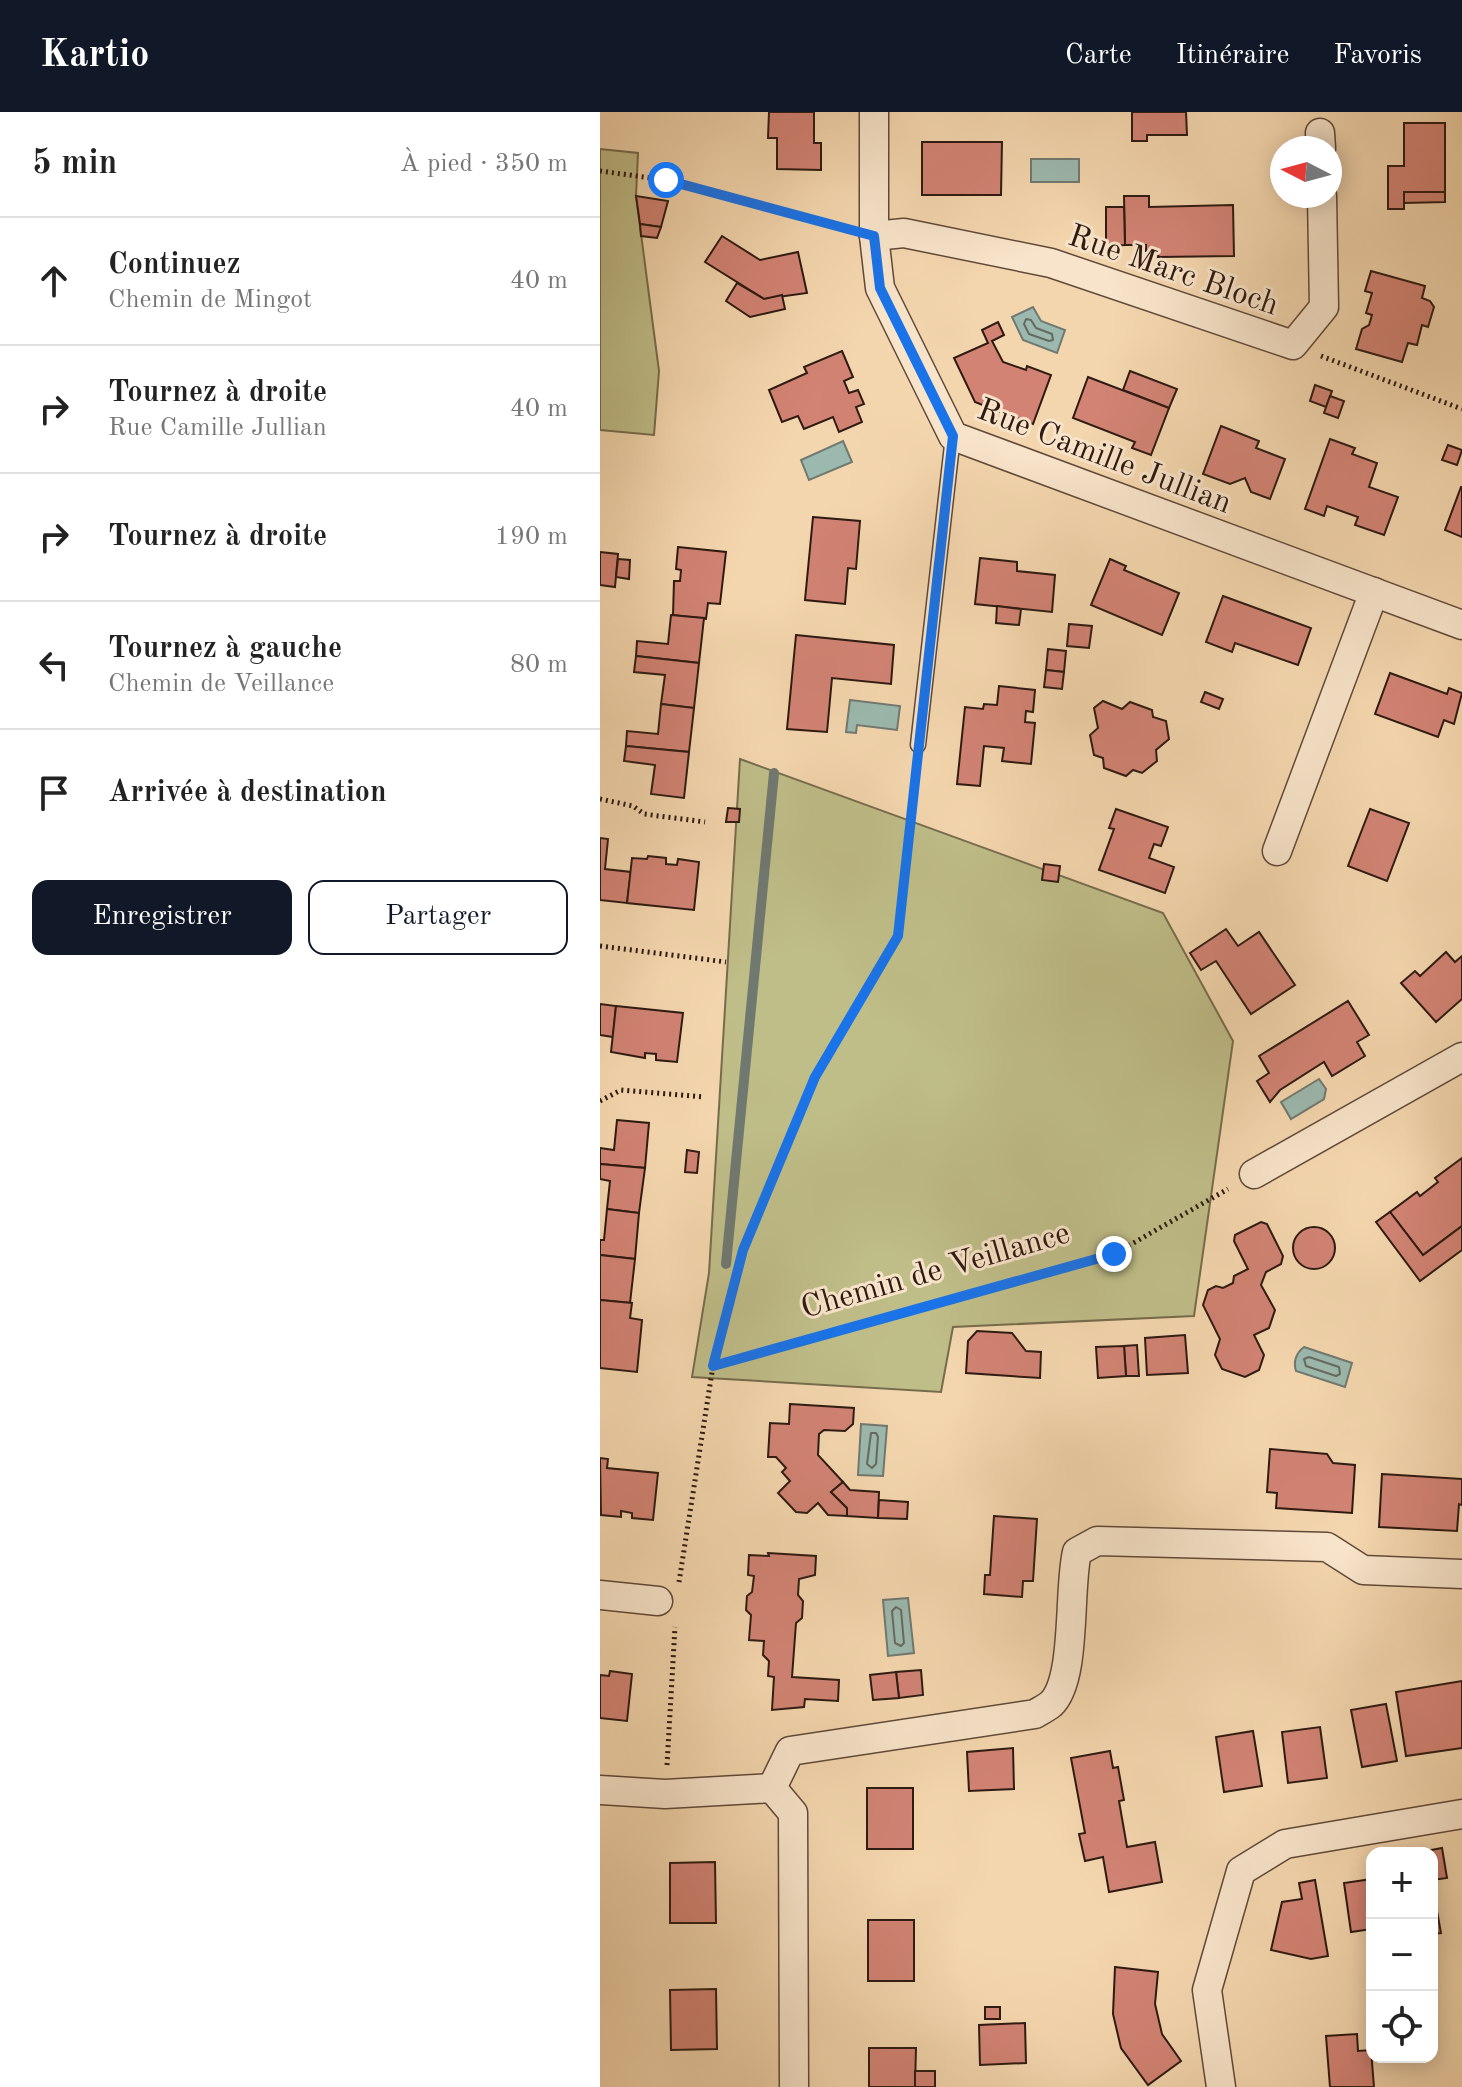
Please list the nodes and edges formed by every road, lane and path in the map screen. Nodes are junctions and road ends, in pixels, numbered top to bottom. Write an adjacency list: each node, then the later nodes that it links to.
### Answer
1 (874, 112): 4 (street, Rue Camille Jullian)
2 (600, 171): 4 (path)
3 (1322, 208): 5 (street, Rue Marc Bloch)
4 (874, 236): 5 (street, Rue Marc Bloch); 7 (street, Rue Camille Jullian)
5 (1293, 345): 6 (path)
6 (1462, 409)
7 (953, 436): 8 (street, Rue Camille Jullian); 10 (lane)
8 (1374, 592): 9 (street, Rue Camille Jullian); 13 (street)
9 (1462, 625)
10 (918, 745): 19 (path, Chemin de Veillance)
11 (600, 799): 12 (path)
12 (705, 822)
13 (1277, 851)
14 (600, 946): 15 (path)
15 (726, 962)
16 (1462, 1057): 19 (street)
17 (705, 1097): 18 (path)
18 (600, 1101)
19 (1254, 1174)
20 (1462, 1574): 23 (street)
21 (600, 1595): 22 (street)
22 (658, 1601)
23 (772, 1788): 24 (street); 26 (street)
24 (600, 1790)
25 (1462, 1814): 27 (street)
26 (794, 2087)
27 (1221, 2087)

